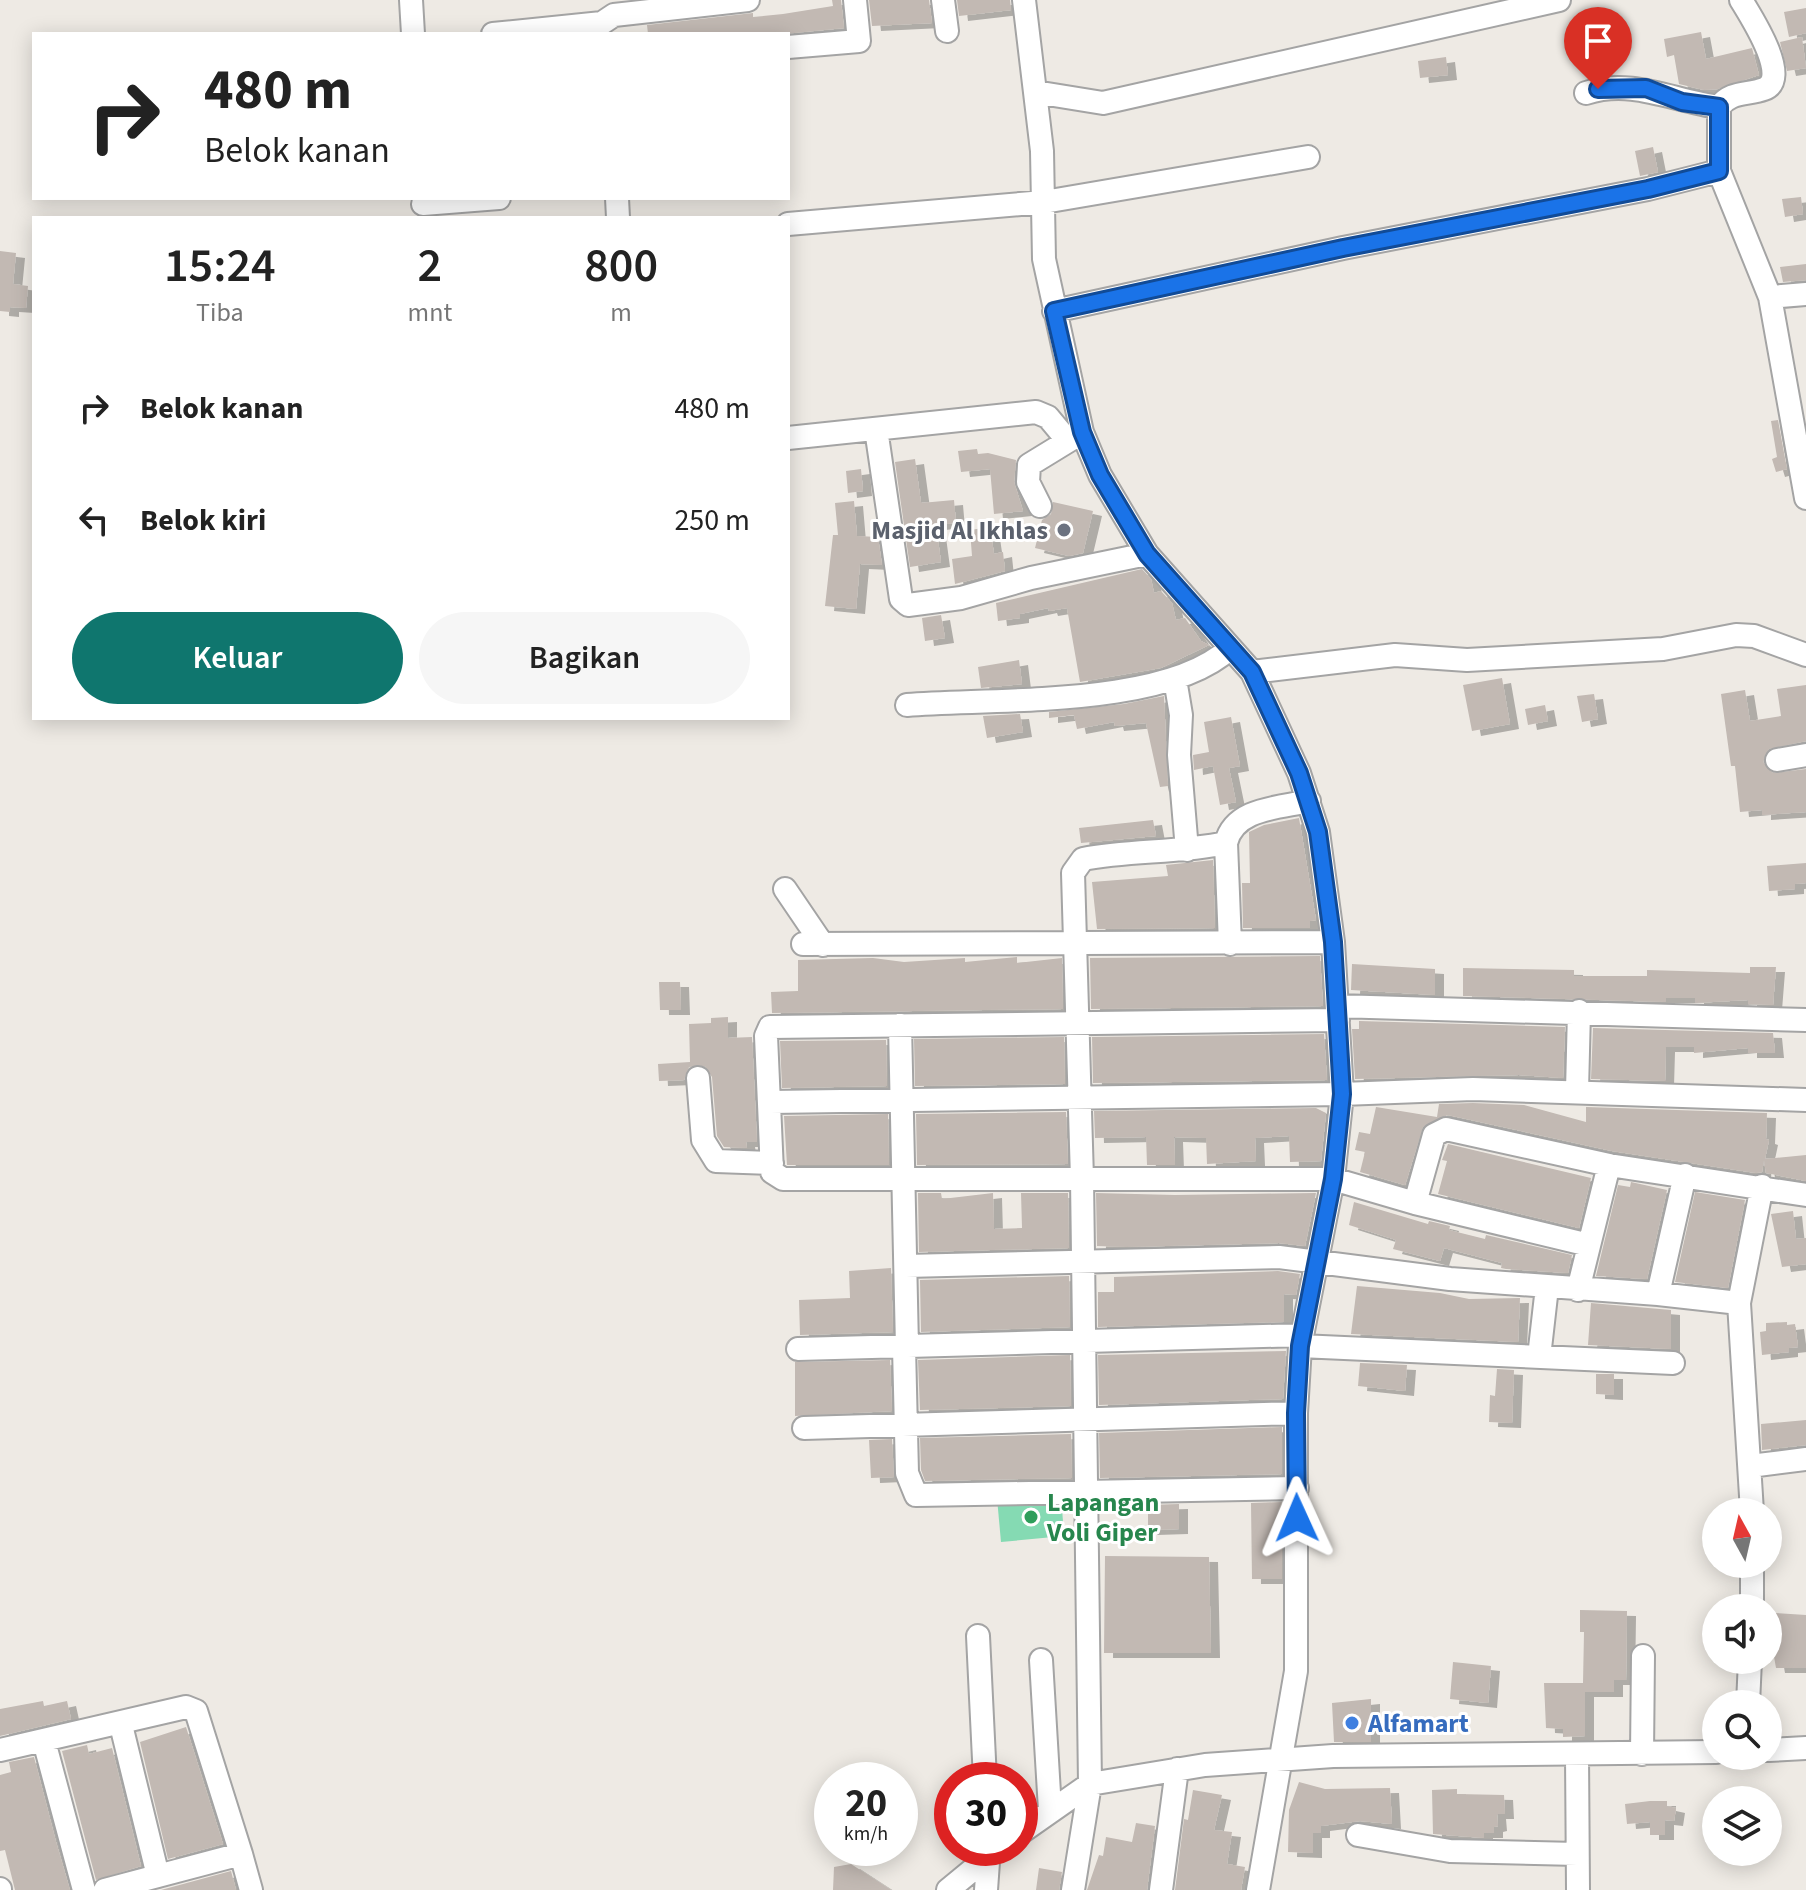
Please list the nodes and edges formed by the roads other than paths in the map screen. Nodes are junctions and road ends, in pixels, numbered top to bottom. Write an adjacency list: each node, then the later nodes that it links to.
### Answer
1 (411, 0): 9 (street)
2 (748, 0): 10 (street)
3 (855, 0): 11 (street)
4 (943, 0): 8 (street)
5 (1024, 0): 12 (street)
6 (1559, 0): 12 (street)
7 (1741, 0): 14 (street)
8 (947, 31)
9 (413, 32)
10 (513, 32)
11 (790, 47)
12 (1035, 92): 18 (street)
13 (1586, 93): 14 (street)
14 (1719, 107): 16 (street)
15 (1308, 157): 18 (street)
16 (1719, 171): 22 (street); 23 (street)
17 (482, 200): 19 (street)
18 (1044, 202): 20 (street); 23 (street)
19 (423, 207)
20 (790, 224)
21 (1806, 294): 22 (street)
22 (1770, 297): 24 (street)
23 (1054, 311): 26 (street)
24 (1797, 378): 28 (street)
25 (876, 429): 26 (street); 27 (street); 31 (street)
26 (1075, 437): 30 (street); 31 (street)
27 (790, 438)
28 (1802, 440): 29 (street)
29 (1806, 498)
30 (1040, 506)
31 (1147, 554): 32 (street)
32 (1230, 648): 34 (street); 35 (street)
33 (1806, 655): 34 (street)
34 (1252, 672): 39 (street)
35 (1175, 679): 36 (street); 41 (street)
36 (907, 705)
37 (1806, 755): 38 (street)
38 (1777, 760)
39 (1309, 801): 40 (street); 43 (street)
40 (1226, 843): 41 (street); 44 (street)
41 (1187, 850): 45 (street)
42 (785, 889): 45 (street)
43 (1333, 942): 44 (street); 47 (street)
44 (1230, 944): 45 (street)
45 (1078, 946): 49 (street)
46 (1579, 1011): 47 (street); 48 (street); 52 (street)
47 (1338, 1013): 49 (street); 53 (street)
48 (1806, 1020)
49 (1079, 1024): 50 (street); 54 (street)
50 (900, 1025): 56 (street); 57 (street)
51 (698, 1078): 58 (street)
52 (1577, 1091): 53 (street); 55 (street)
53 (1342, 1094): 54 (street); 63 (street)
54 (1081, 1099): 57 (street); 62 (street)
55 (1806, 1100)
56 (771, 1102): 57 (street); 58 (street)
57 (901, 1102): 61 (street)
58 (772, 1163): 61 (street)
59 (1609, 1165): 60 (street); 66 (street); 67 (street)
60 (1685, 1175): 64 (street); 73 (street)
61 (903, 1178): 62 (street); 70 (street)
62 (1082, 1179): 63 (street); 69 (street)
63 (1333, 1179): 66 (street); 68 (street)
64 (1762, 1186): 65 (street); 74 (street)
65 (1806, 1195)
66 (1415, 1203): 67 (street)
67 (1589, 1245): 72 (street)
68 (1318, 1262): 69 (street); 71 (street); 76 (street)
69 (1082, 1263): 70 (street); 75 (street)
70 (906, 1266): 77 (street)
71 (1547, 1287): 72 (street); 79 (street)
72 (1578, 1290): 73 (street)
73 (1658, 1294): 74 (street)
74 (1739, 1303): 86 (street)
75 (1084, 1339): 76 (street); 77 (street); 82 (street)
76 (1301, 1340): 79 (street); 81 (street)
77 (905, 1347): 78 (street); 83 (street)
78 (798, 1349)
79 (1539, 1357): 80 (street)
80 (1673, 1363)
81 (1296, 1413): 82 (street); 87 (street)
82 (1085, 1418): 83 (street); 88 (street)
83 (905, 1424): 84 (street); 88 (street)
84 (804, 1428)
85 (1806, 1459): 86 (street)
86 (1750, 1466): 89 (street)
87 (1297, 1488): 88 (street); 101 (street)
88 (1086, 1491): 104 (street)
89 (1751, 1498)
90 (978, 1636): 102 (street)
91 (1643, 1656): 99 (street)
92 (1041, 1660): 105 (street)
93 (121, 1725): 94 (street); 108 (street); 112 (street)
94 (44, 1741): 97 (street); 113 (street)
95 (1806, 1748): 96 (street)
96 (1782, 1749)
97 (0, 1750)
98 (1702, 1752): 99 (street)
99 (1642, 1754): 100 (street)
100 (1577, 1755): 101 (street); 109 (street)
101 (1283, 1760): 103 (street); 120 (street)
102 (984, 1762)
103 (1177, 1769): 104 (street); 119 (street)
104 (1090, 1784): 105 (street); 118 (street)
105 (1050, 1810): 106 (street)
106 (1038, 1819)
107 (1358, 1835): 109 (street)
108 (241, 1854): 112 (street); 115 (street)
109 (1577, 1854): 121 (street)
110 (975, 1866): 116 (street)
111 (990, 1866): 117 (street)
112 (168, 1879): 114 (street)
113 (84, 1890)
114 (105, 1890)
115 (251, 1890)
116 (948, 1890)
117 (986, 1890)
118 (1073, 1890)
119 (1161, 1890)
120 (1258, 1890)
121 (1578, 1890)

